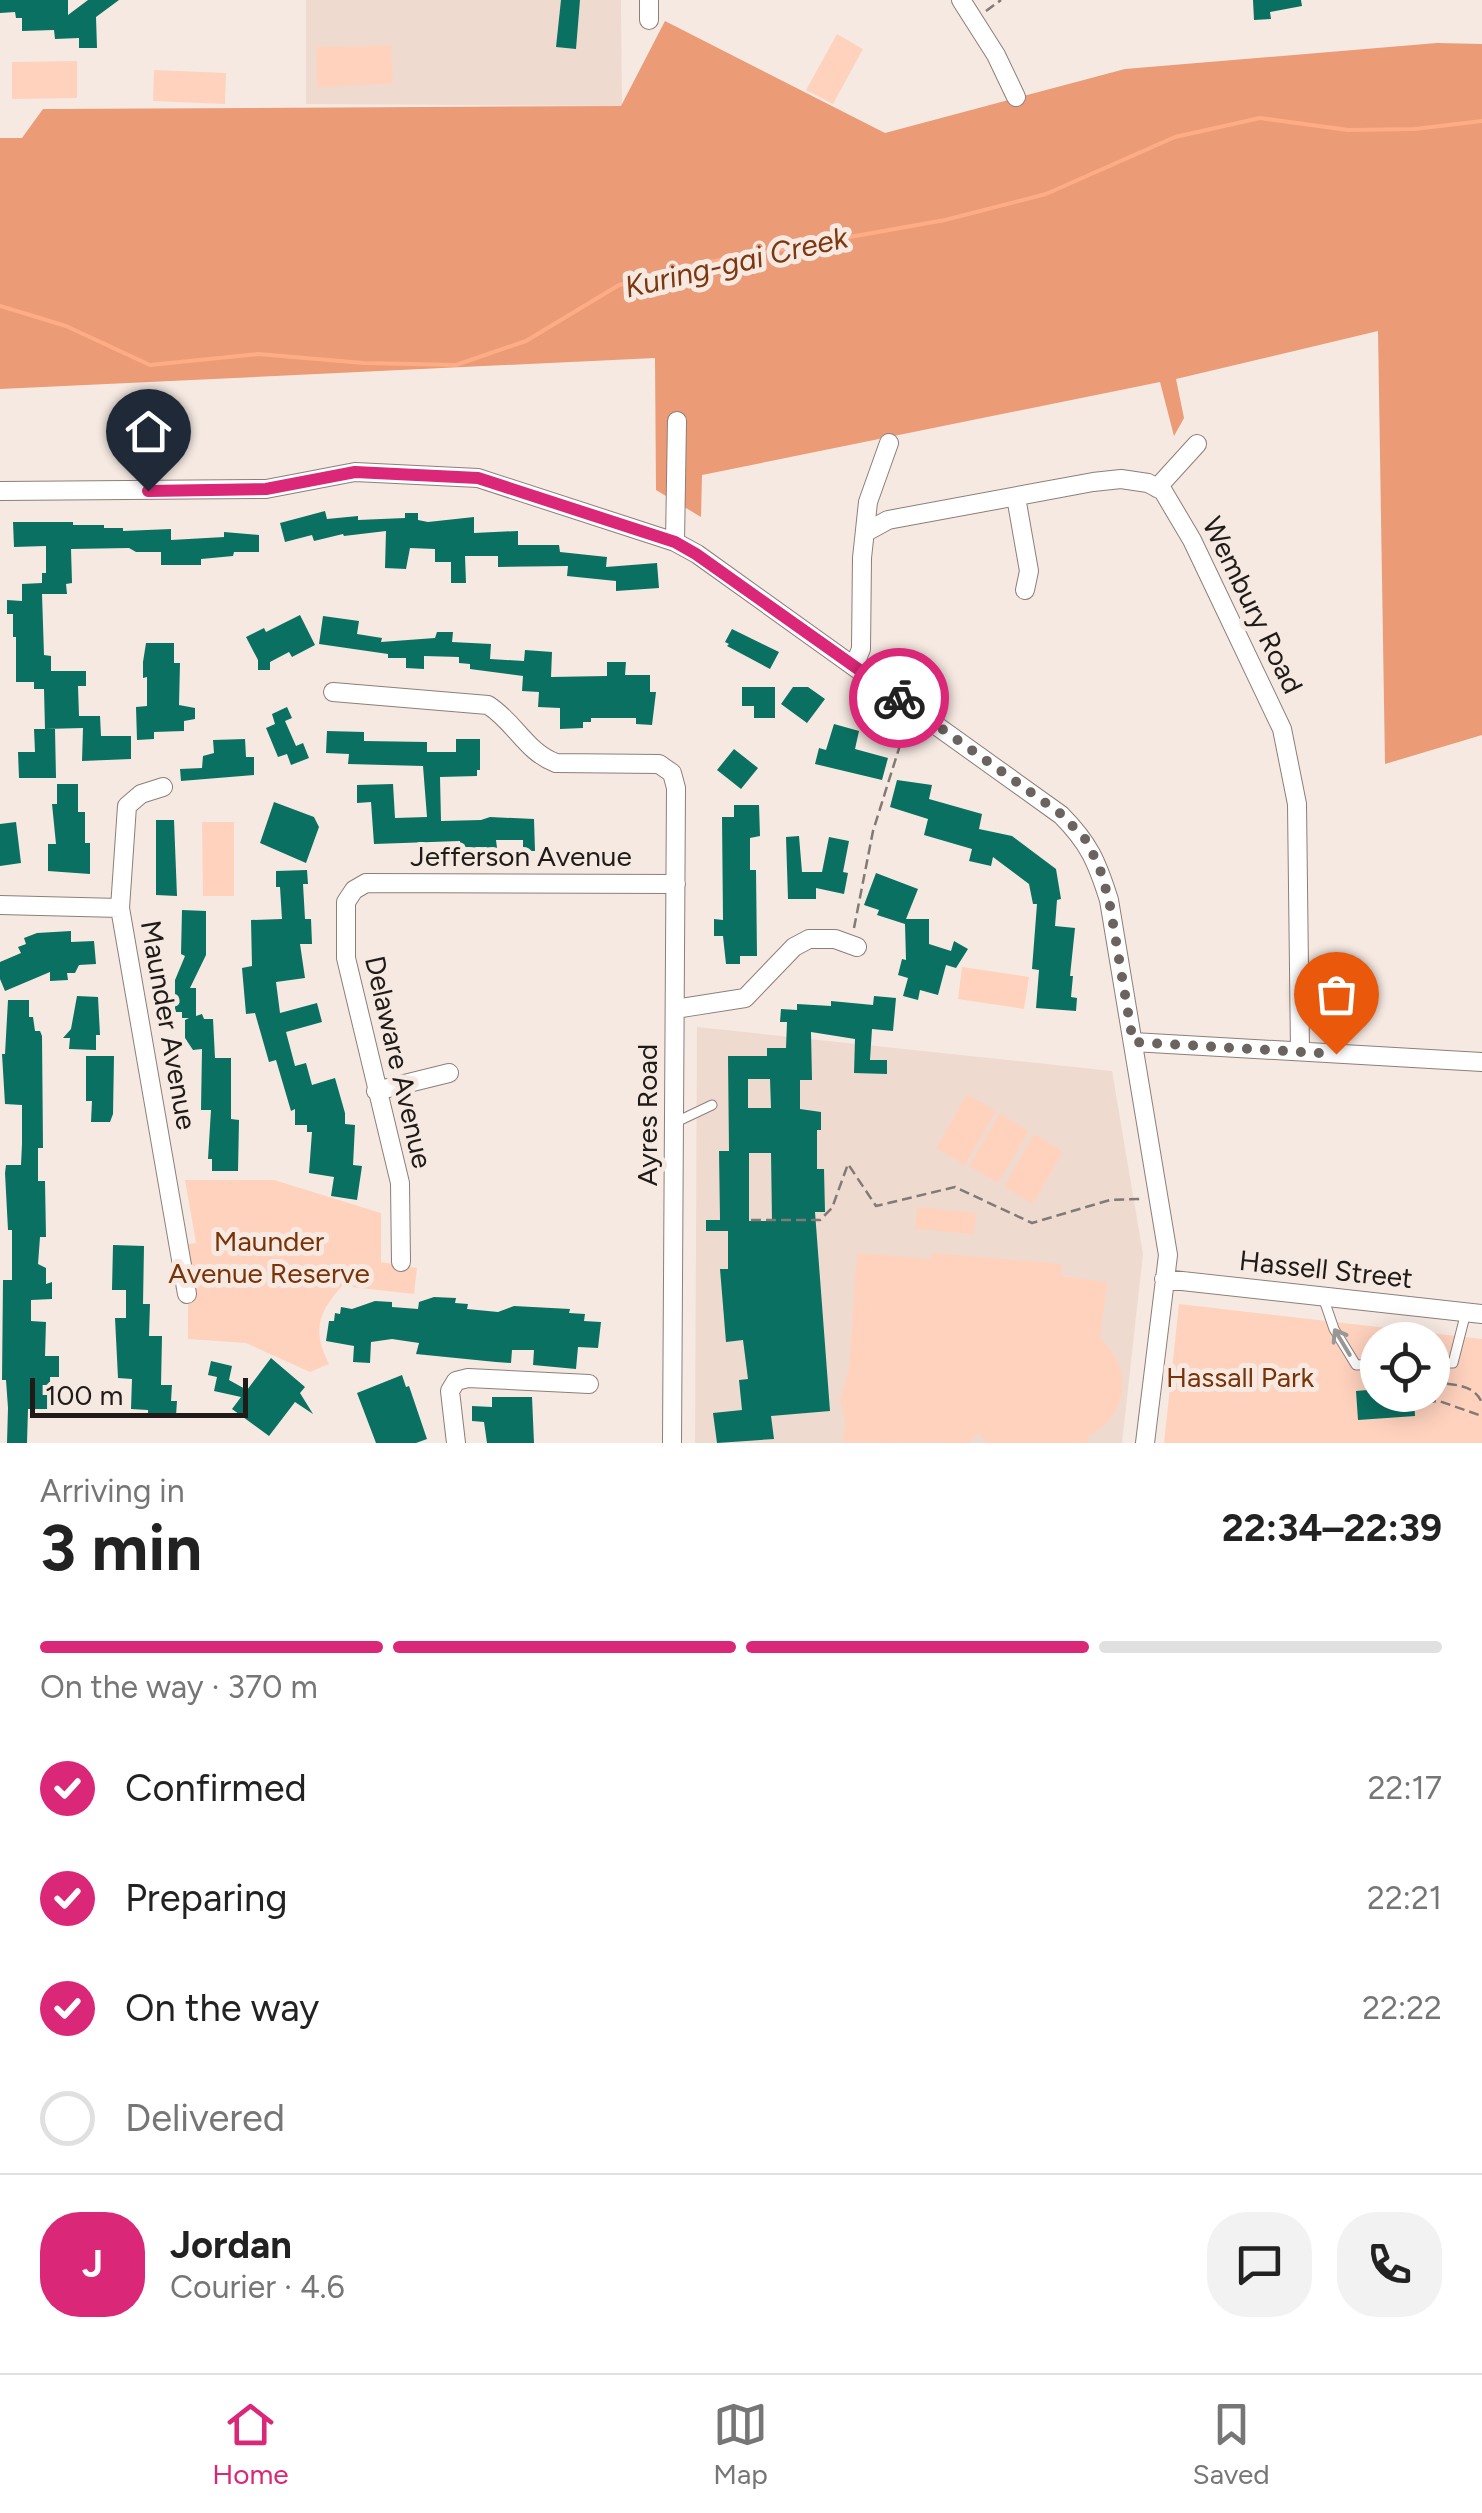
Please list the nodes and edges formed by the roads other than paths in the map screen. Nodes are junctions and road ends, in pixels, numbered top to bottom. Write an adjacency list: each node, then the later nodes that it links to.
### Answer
1 (649, 0): 3 (street)
2 (962, 0): 4 (street)
3 (650, 20)
4 (1016, 96)
5 (677, 421): 12 (street)
6 (889, 442): 11 (street)
7 (1196, 444): 8 (street)
8 (1157, 488): 10 (street); 24 (street, Wembury Road)
9 (0, 492): 12 (street)
10 (1016, 497): 11 (street); 13 (street)
11 (866, 532): 14 (street)
12 (675, 542): 14 (street)
13 (1025, 590)
14 (854, 666): 23 (street)
15 (332, 692): 18 (street, Ayres Road)
16 (162, 787): 20 (street, Maunder Avenue)
17 (366, 883): 18 (street, Jefferson Avenue); 27 (street, Delaware Avenue)
18 (676, 884): 22 (street, Ayres Road)
19 (0, 905): 20 (street)
20 (120, 908): 32 (street, Maunder Avenue)
21 (856, 947): 22 (street)
22 (675, 1009): 29 (street, Ayres Road)
23 (1133, 1042): 24 (street); 31 (street)
24 (1300, 1052): 25 (street)
25 (1482, 1062)
26 (449, 1072): 27 (street)
27 (376, 1091): 30 (street, Delaware Avenue)
28 (712, 1105): 29 (lane)
29 (674, 1123): 39 (street, Ayres Road)
30 (401, 1262)
31 (1164, 1279): 33 (street, Hassell Street); 40 (street)
32 (187, 1294)
33 (1323, 1298): 34 (street, Hassell Street); 36 (lane, one-way to 33)
34 (1474, 1313): 35 (lane)
35 (1450, 1363)
36 (1360, 1365)
37 (589, 1384): 38 (street)
38 (456, 1443)
39 (672, 1443)
40 (1145, 1443)

